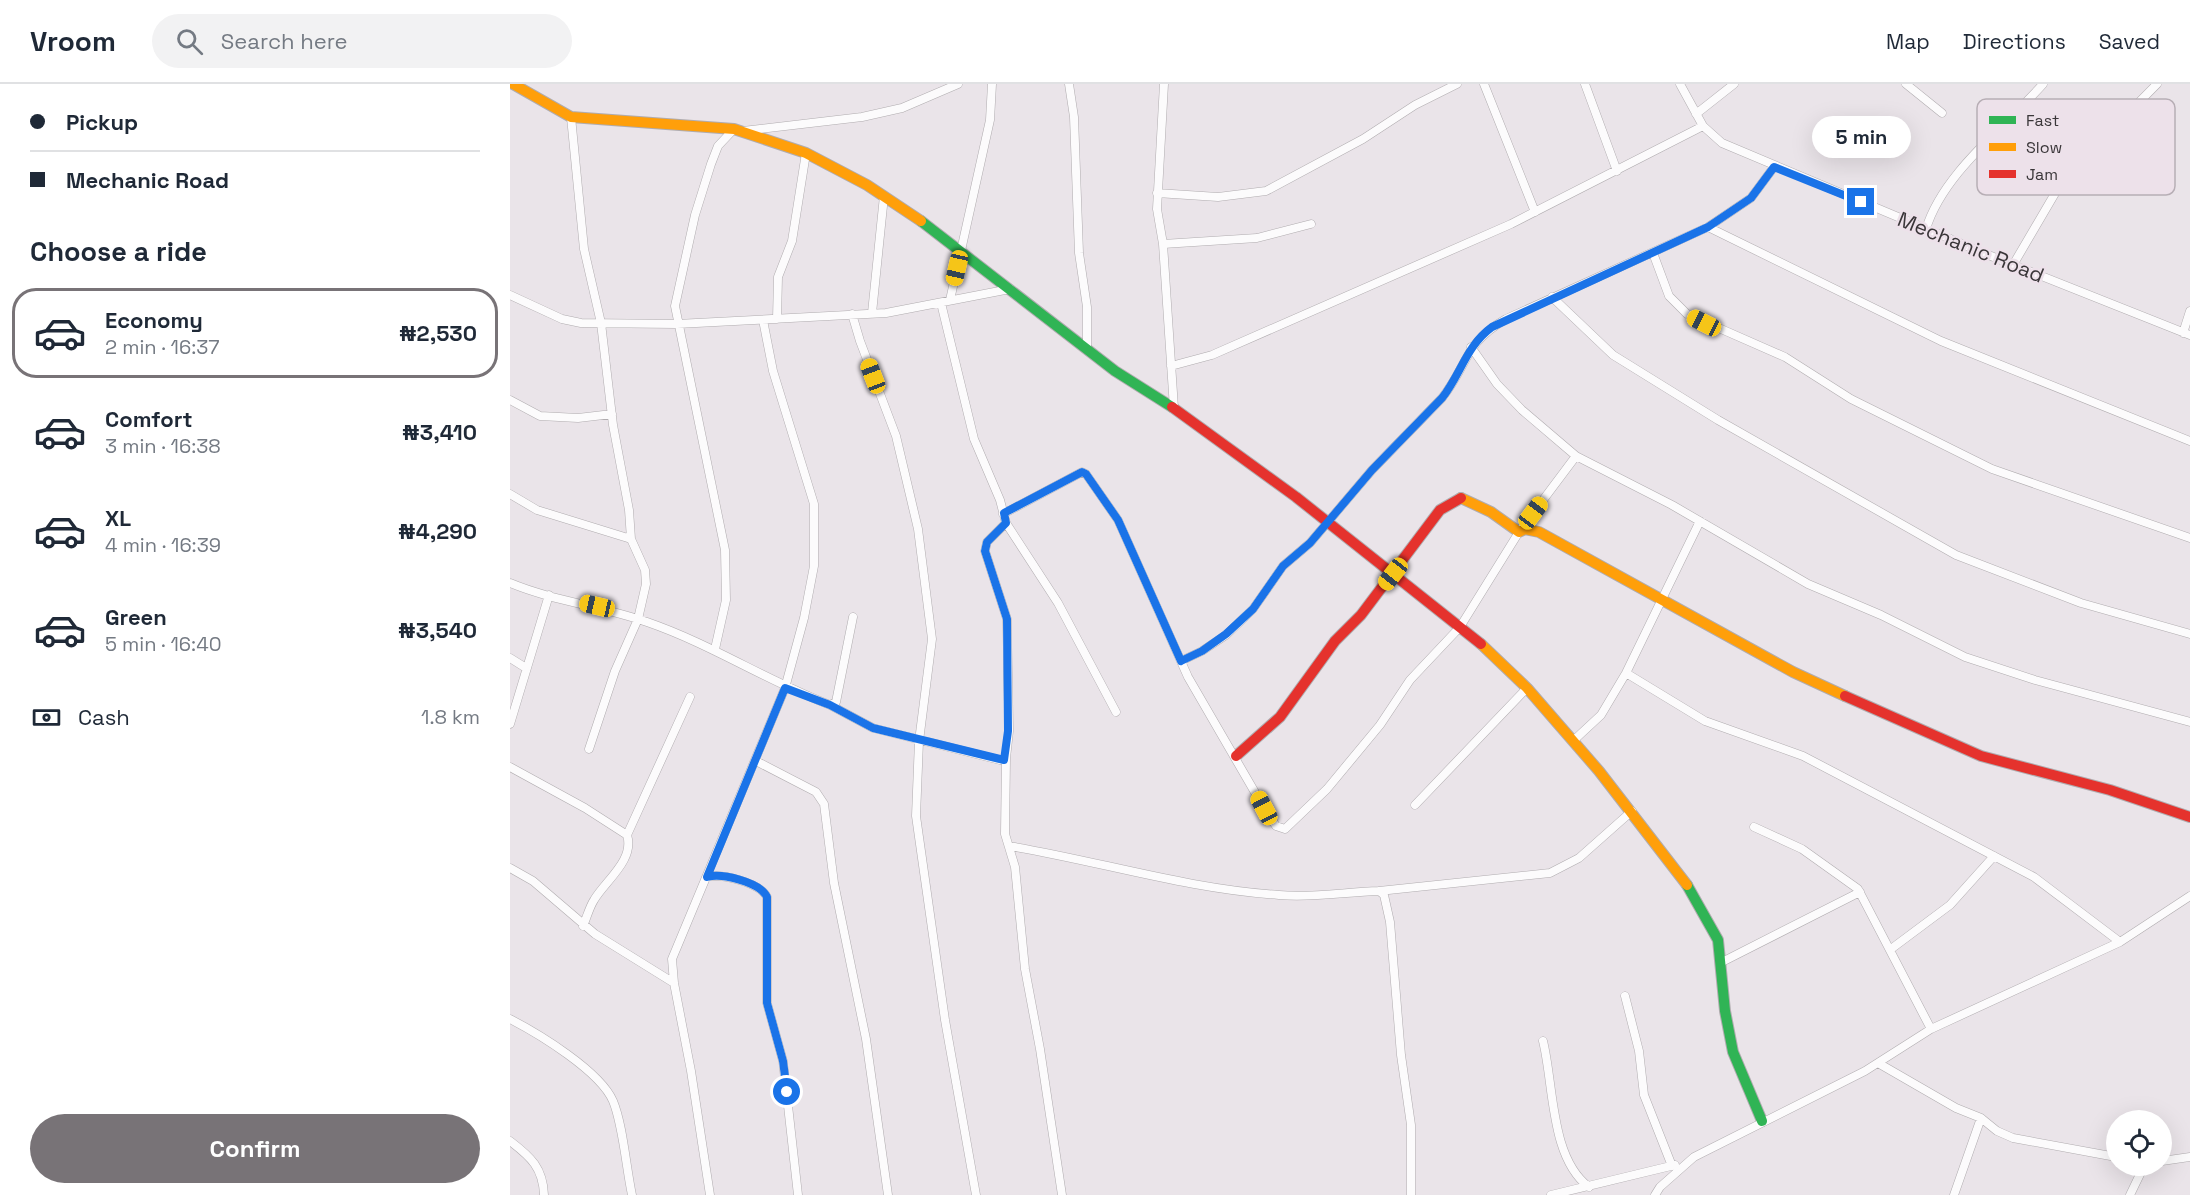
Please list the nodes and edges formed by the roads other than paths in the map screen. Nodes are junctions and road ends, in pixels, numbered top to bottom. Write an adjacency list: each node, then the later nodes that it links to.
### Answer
1 (513, 84): 18 (street)
2 (958, 84): 20 (street)
3 (992, 84): 33 (street)
4 (1069, 84): 49 (street)
5 (1164, 84): 25 (street)
6 (1457, 84): 25 (street)
7 (1484, 84): 28 (street)
8 (1585, 84): 24 (street)
9 (1680, 84): 17 (street, Mechanic Road)
10 (1734, 84): 17 (street)
11 (1906, 84): 16 (street)
12 (2157, 84): 15 (street)
13 (2039, 85): 14 (street)
14 (2026, 99)
15 (2142, 99)
16 (1942, 113)
17 (1696, 114): 19 (street, Mechanic Road)
18 (571, 117): 20 (street); 46 (street)
19 (1703, 126): 23 (street, Mechanic Road); 24 (street)
20 (738, 130): 21 (street); 47 (street)
21 (806, 153): 27 (street); 44 (street)
22 (1977, 154): 31 (street)
23 (1774, 167): 30 (street); 31 (street, Mechanic Road)
24 (1617, 171): 28 (street)
25 (1157, 193): 32 (street)
26 (2054, 195): 35 (street)
27 (884, 196): 33 (street); 43 (street)
28 (1535, 212): 51 (street)
29 (1311, 224): 32 (street)
30 (1708, 227): 34 (street); 55 (street)
31 (1926, 230): 35 (street, Mechanic Road)
32 (1163, 244): 51 (street)
33 (961, 252): 36 (street); 39 (street)
34 (1653, 253): 38 (street); 63 (street)
35 (2013, 265): 48 (street, Mechanic Road)
36 (1011, 289): 39 (street); 49 (street)
37 (510, 295): 46 (street)
38 (1552, 297): 50 (street); 72 (street)
39 (950, 300): 40 (street)
40 (941, 303): 43 (street); 58 (street)
41 (2190, 311): 48 (street)
42 (852, 314): 43 (street); 44 (street); 85 (street)
43 (872, 314)
44 (777, 319): 45 (street)
45 (763, 320): 47 (street); 78 (street)
46 (601, 323): 47 (street); 54 (street)
47 (677, 324): 73 (street)
48 (2187, 334)
49 (1087, 346): 53 (street)
50 (1471, 347): 56 (street); 59 (street)
51 (1171, 366): 53 (street)
52 (510, 400): 54 (street)
53 (1174, 408): 59 (street)
54 (612, 414): 64 (street)
55 (2190, 441)
56 (1576, 456): 60 (street); 62 (street)
57 (510, 494): 64 (street)
58 (1004, 513): 61 (street); 75 (street)
59 (1327, 522): 65 (street); 75 (street)
60 (1700, 522): 68 (street); 83 (street)
61 (1006, 523): 82 (street); 89 (street)
62 (1518, 532): 65 (street); 68 (street); 71 (street)
63 (2190, 538)
64 (631, 539): 70 (street)
65 (1393, 574): 71 (street); 88 (street)
66 (510, 583): 67 (street)
67 (549, 595): 70 (street); 76 (street)
68 (1663, 598): 77 (street); 94 (street)
69 (853, 617): 81 (street)
70 (638, 619): 73 (street); 87 (street)
71 (1460, 627): 79 (street); 88 (street)
72 (2190, 634)
73 (715, 650): 78 (street)
74 (510, 658): 76 (street)
75 (1181, 661): 88 (street)
76 (526, 668): 84 (street)
77 (1626, 673): 86 (street); 98 (street)
78 (785, 688): 81 (street); 90 (street)
79 (1527, 688): 86 (street); 92 (street)
80 (690, 697): 96 (street)
81 (830, 705): 85 (street)
82 (1116, 712)
83 (2190, 722)
84 (510, 724)
85 (919, 741): 89 (street); 129 (street)
86 (1573, 741): 93 (street)
87 (589, 749)
88 (1236, 756)
89 (1006, 758): 97 (street)
90 (756, 761): 100 (street); 128 (street)
91 (510, 767): 96 (street)
92 (1415, 805)
93 (1632, 811): 101 (street); 107 (street)
94 (2190, 817)
95 (1754, 827): 102 (street)
96 (627, 835): 104 (street)
97 (1009, 846): 101 (street); 130 (street)
98 (1994, 856): 105 (street); 106 (street)
99 (510, 868): 104 (street)
100 (707, 877): 108 (street); 127 (street)
101 (1379, 891): 131 (street)
102 (1860, 892): 106 (street); 107 (street)
103 (2190, 896): 105 (street)
104 (583, 926): 108 (street)
105 (2120, 942): 111 (street)
106 (1891, 949): 111 (street)
107 (1722, 962): 115 (street)
108 (674, 983): 126 (street)
109 (1625, 996): 121 (street)
110 (510, 1019): 125 (street)
111 (1931, 1029): 113 (street)
112 (1543, 1041): 123 (street)
113 (1878, 1063): 114 (street); 115 (street)
114 (1981, 1118): 117 (street); 134 (street)
115 (1762, 1121): 120 (street)
116 (510, 1141): 124 (street)
117 (2106, 1155)
118 (2190, 1157): 119 (street)
119 (2172, 1160)
120 (1685, 1162): 121 (street); 133 (street)
121 (1672, 1166): 123 (street)
122 (2139, 1176): 135 (street)
123 (1589, 1187): 132 (street)
124 (544, 1195)
125 (632, 1195)
126 (710, 1195)
127 (798, 1195)
128 (888, 1195)
129 (976, 1195)
130 (1062, 1195)
131 (1411, 1195)
132 (1551, 1195)
133 (1655, 1195)
134 (1954, 1195)
135 (2130, 1195)

